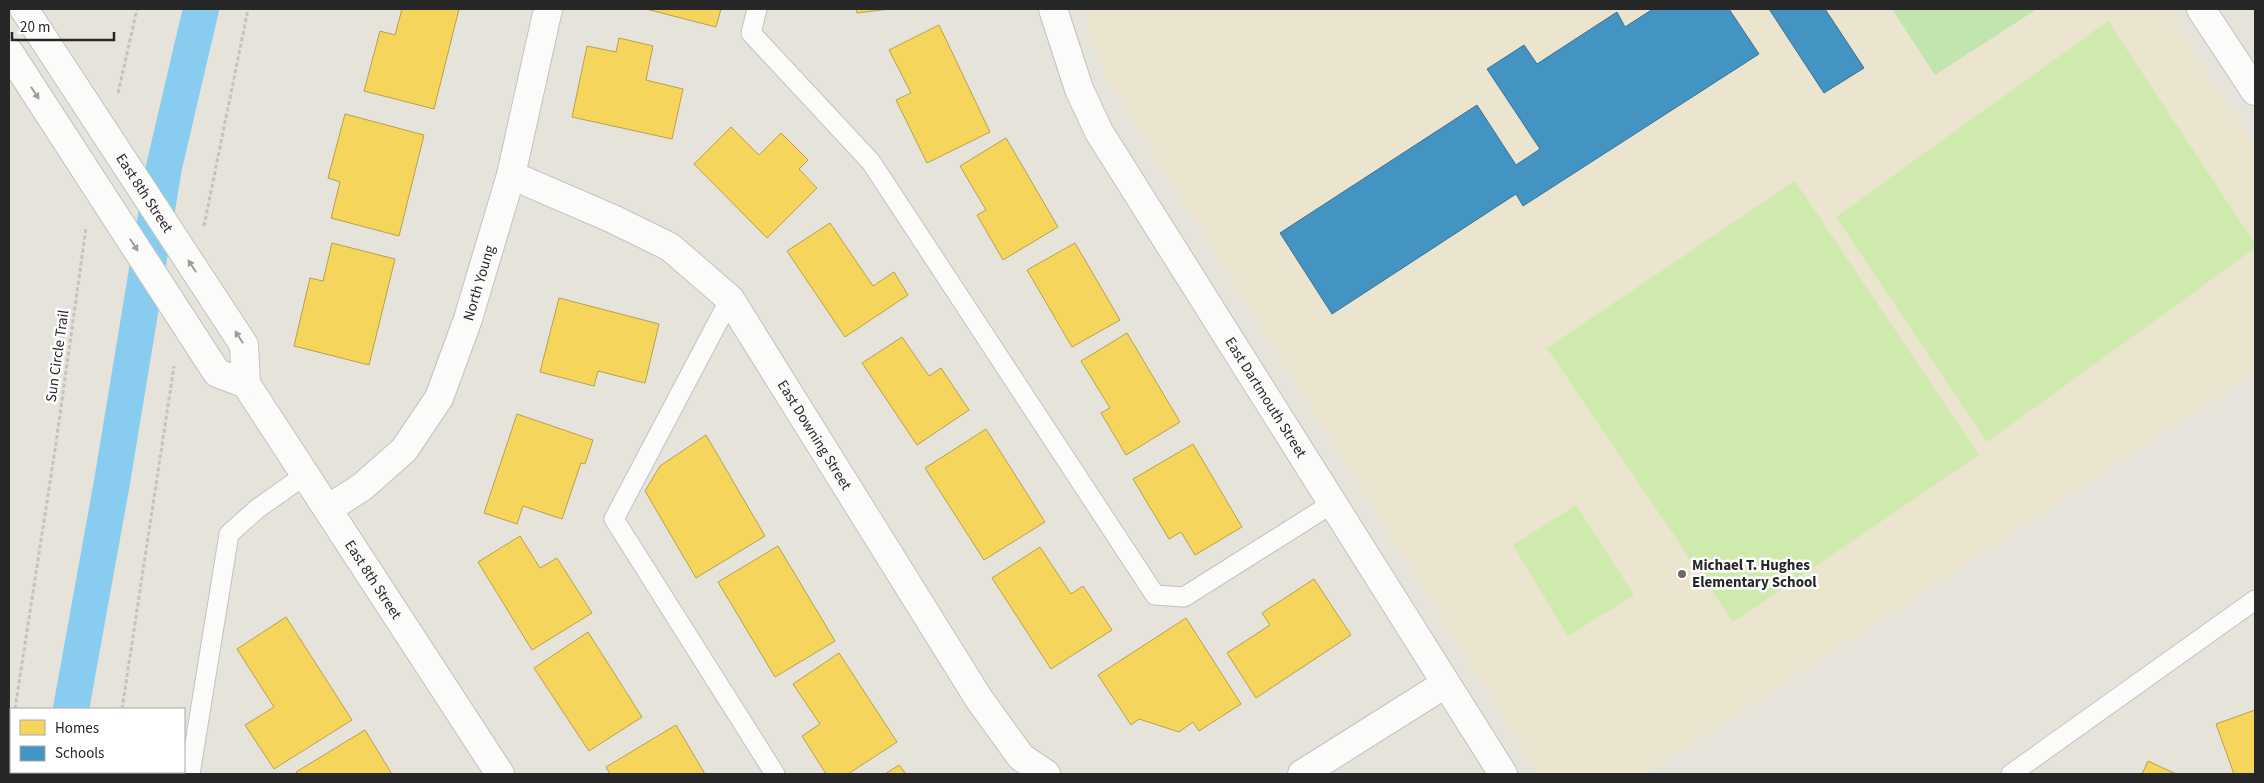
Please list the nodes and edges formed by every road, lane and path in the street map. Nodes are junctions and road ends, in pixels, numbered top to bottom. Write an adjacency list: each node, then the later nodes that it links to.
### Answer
1 (24, 9): 9 (street, East 8th Street)
2 (138, 9): 9 (path)
3 (548, 9): 10 (street, North Young)
4 (757, 9): 15 (lane)
5 (1053, 9): 15 (street, East Dartmouth Street)
6 (2202, 9): 8 (street)
7 (9, 52): 11 (street, one-way to 11)
8 (2255, 91)
9 (115, 148): 13 (street, East 8th Street, one-way to 9)
10 (511, 175): 12 (street, East Downing Street); 16 (street, North Young)
11 (101, 194): 13 (street, one-way to 13); 19 (path, Sun Circle Trail)
12 (730, 300): 22 (lane); 23 (street, East Downing Street)
13 (246, 384): 14 (street, East 8th Street)
14 (306, 475): 16 (street, East 8th Street); 20 (lane)
15 (1333, 503): 18 (street, East Dartmouth Street)
16 (328, 509): 21 (street, East 8th Street)
17 (2255, 600): 26 (lane)
18 (1445, 684): 24 (street); 25 (street, East Dartmouth Street)
19 (15, 708)
20 (190, 774)
21 (500, 774)
22 (774, 774)
23 (1046, 774)
24 (1302, 774)
25 (1503, 774)
26 (2011, 774)

